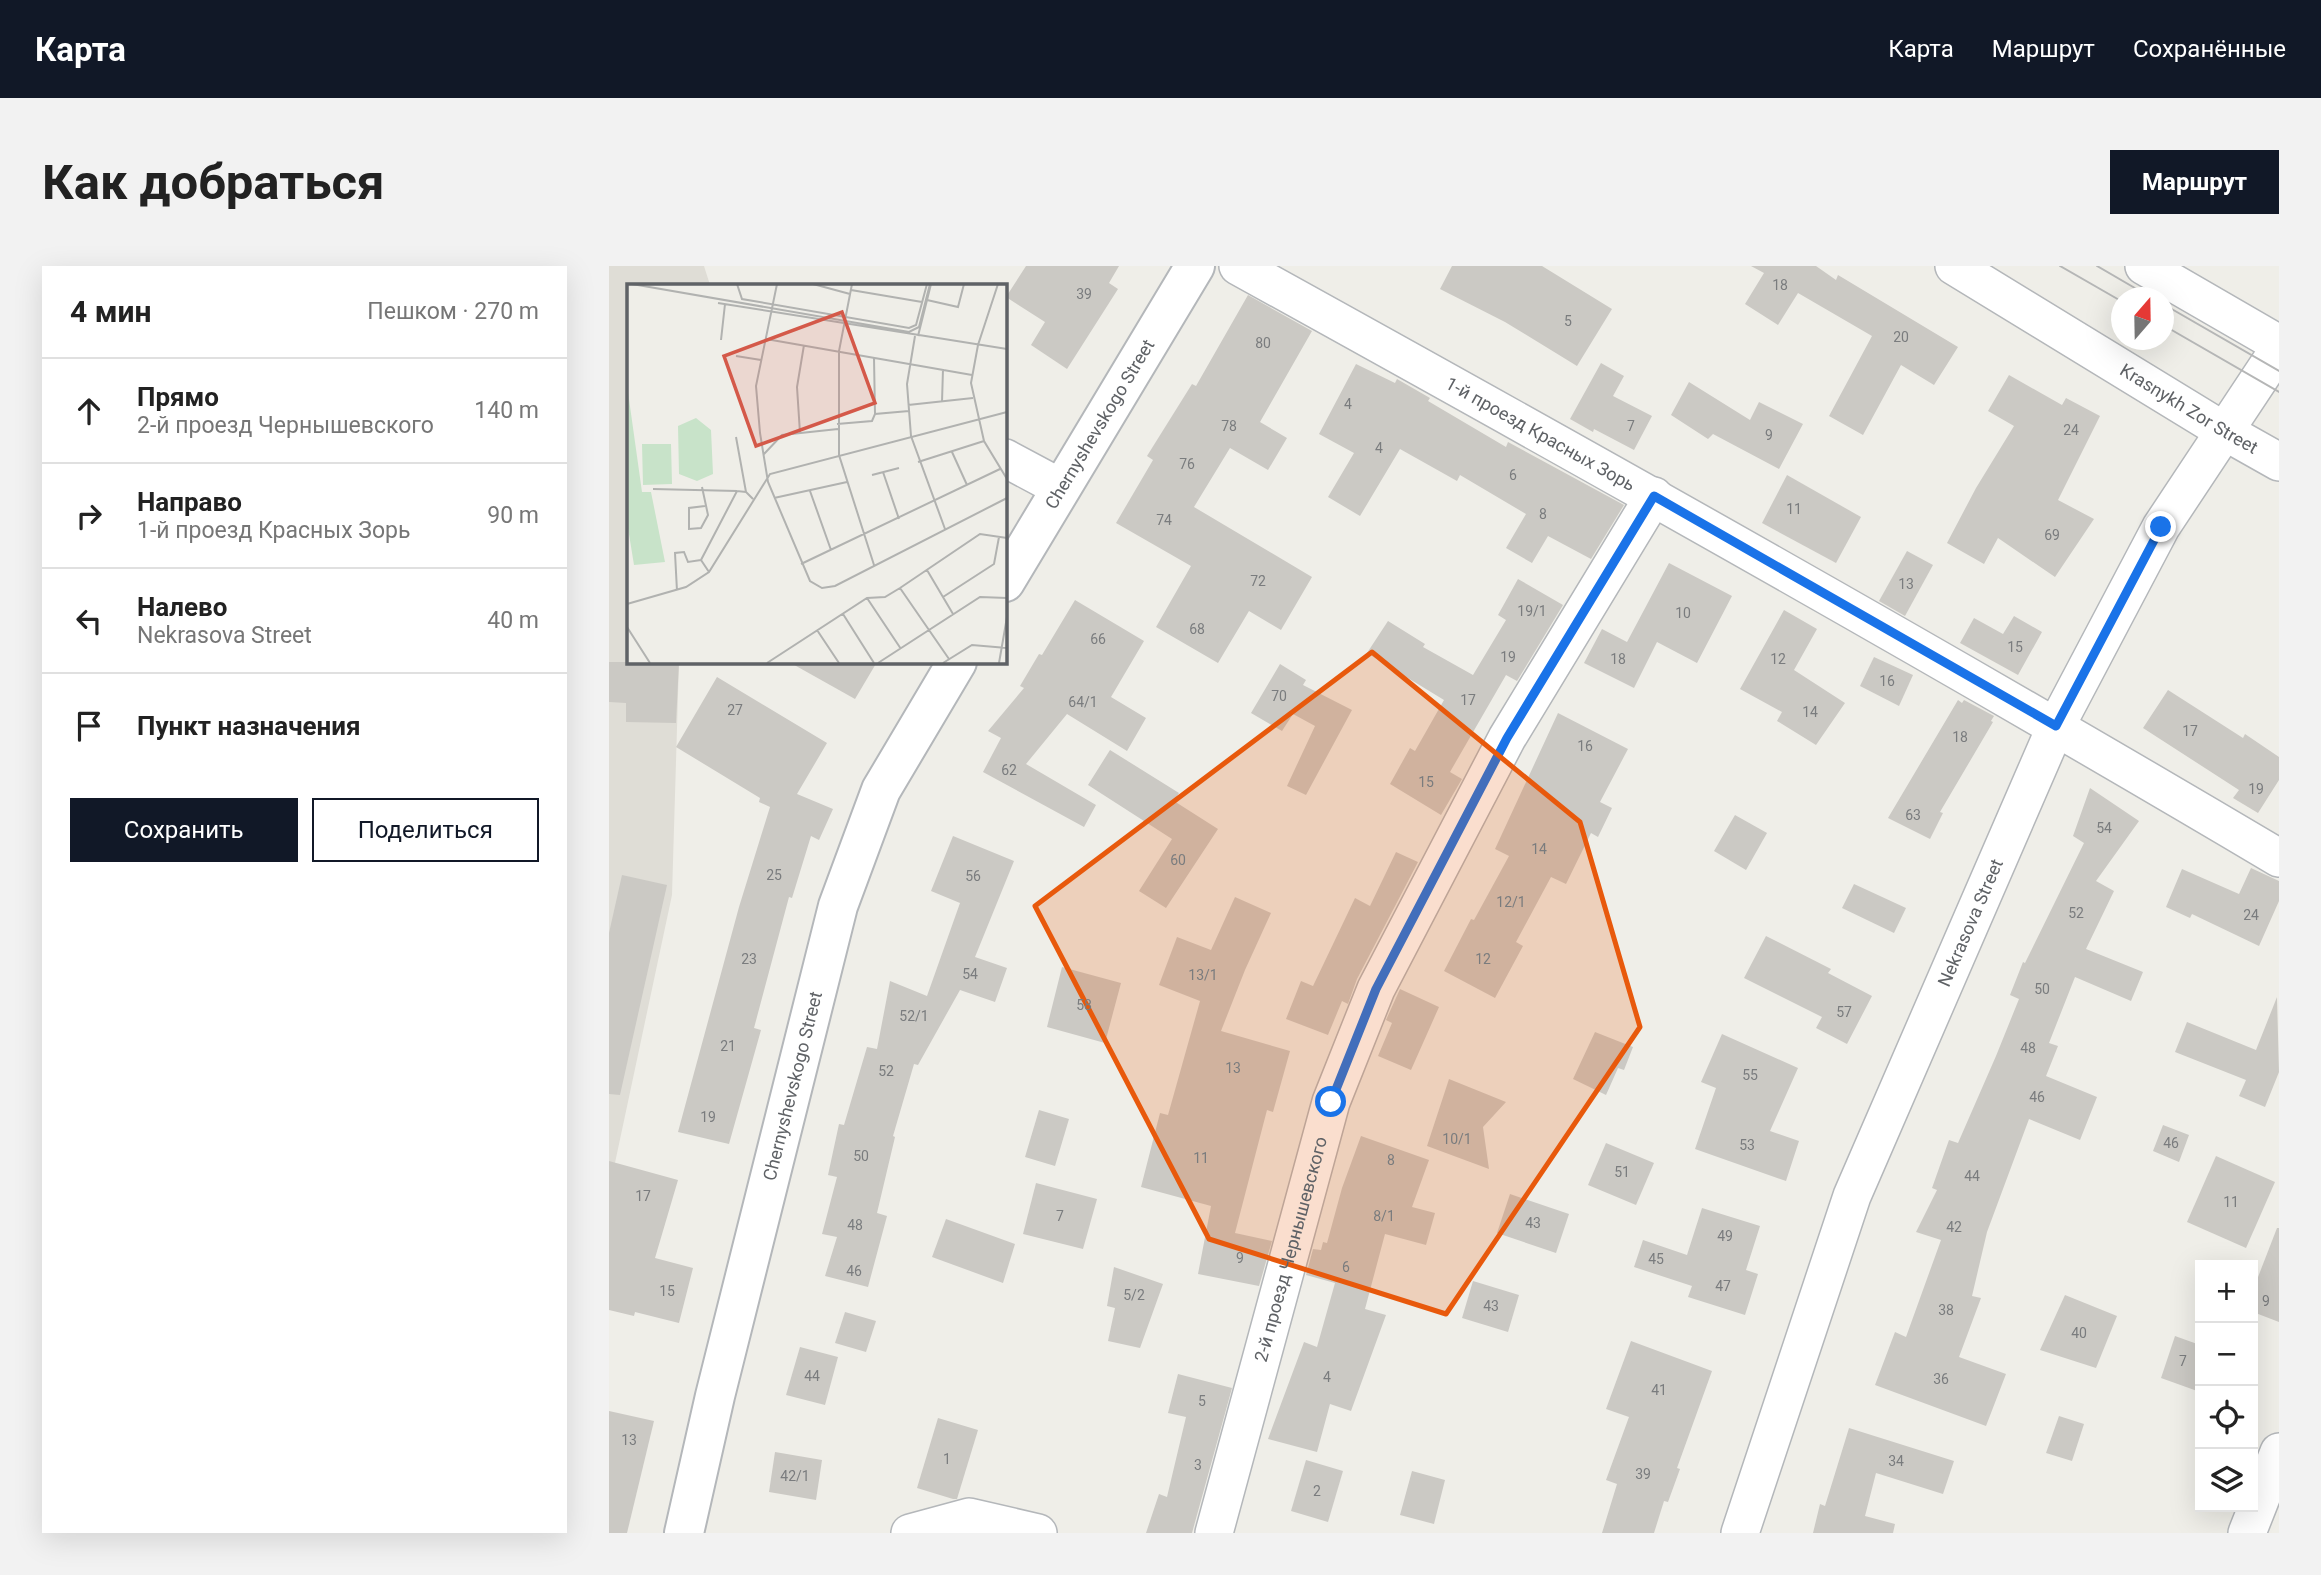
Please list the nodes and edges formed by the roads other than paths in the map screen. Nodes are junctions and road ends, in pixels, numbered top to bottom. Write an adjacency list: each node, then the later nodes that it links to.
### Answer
1 (1195, 266): 9 (street, Chernyshevskogo Street)
2 (1238, 266): 10 (street, 1-й проезд Красных Зорь)
3 (1954, 266): 6 (street, Krasnykh Zor Street)
4 (2144, 266): 5 (street)
5 (2279, 346): 6 (street, Nekrasova Street)
6 (2224, 431): 8 (street, Krasnykh Zor Street); 13 (street, Nekrasova Street)
7 (1006, 459): 9 (street)
8 (2279, 462)
9 (1061, 488): 11 (street, Chernyshevskogo Street)
10 (1654, 496): 13 (street, 1-й проезд Красных Зорь); 19 (street, 2-й проезд Чернышевского)
11 (1006, 580)
12 (956, 663): 16 (street, Chernyshevskogo Street)
13 (2056, 726): 14 (street, 1-й проезд Красных Зорь); 20 (street, Nekrasova Street)
14 (2279, 858)
15 (2279, 1452): 21 (street)
16 (684, 1533)
17 (911, 1533): 18 (street)
18 (1038, 1533)
19 (1214, 1533)
20 (1740, 1533)
21 (2247, 1533)

